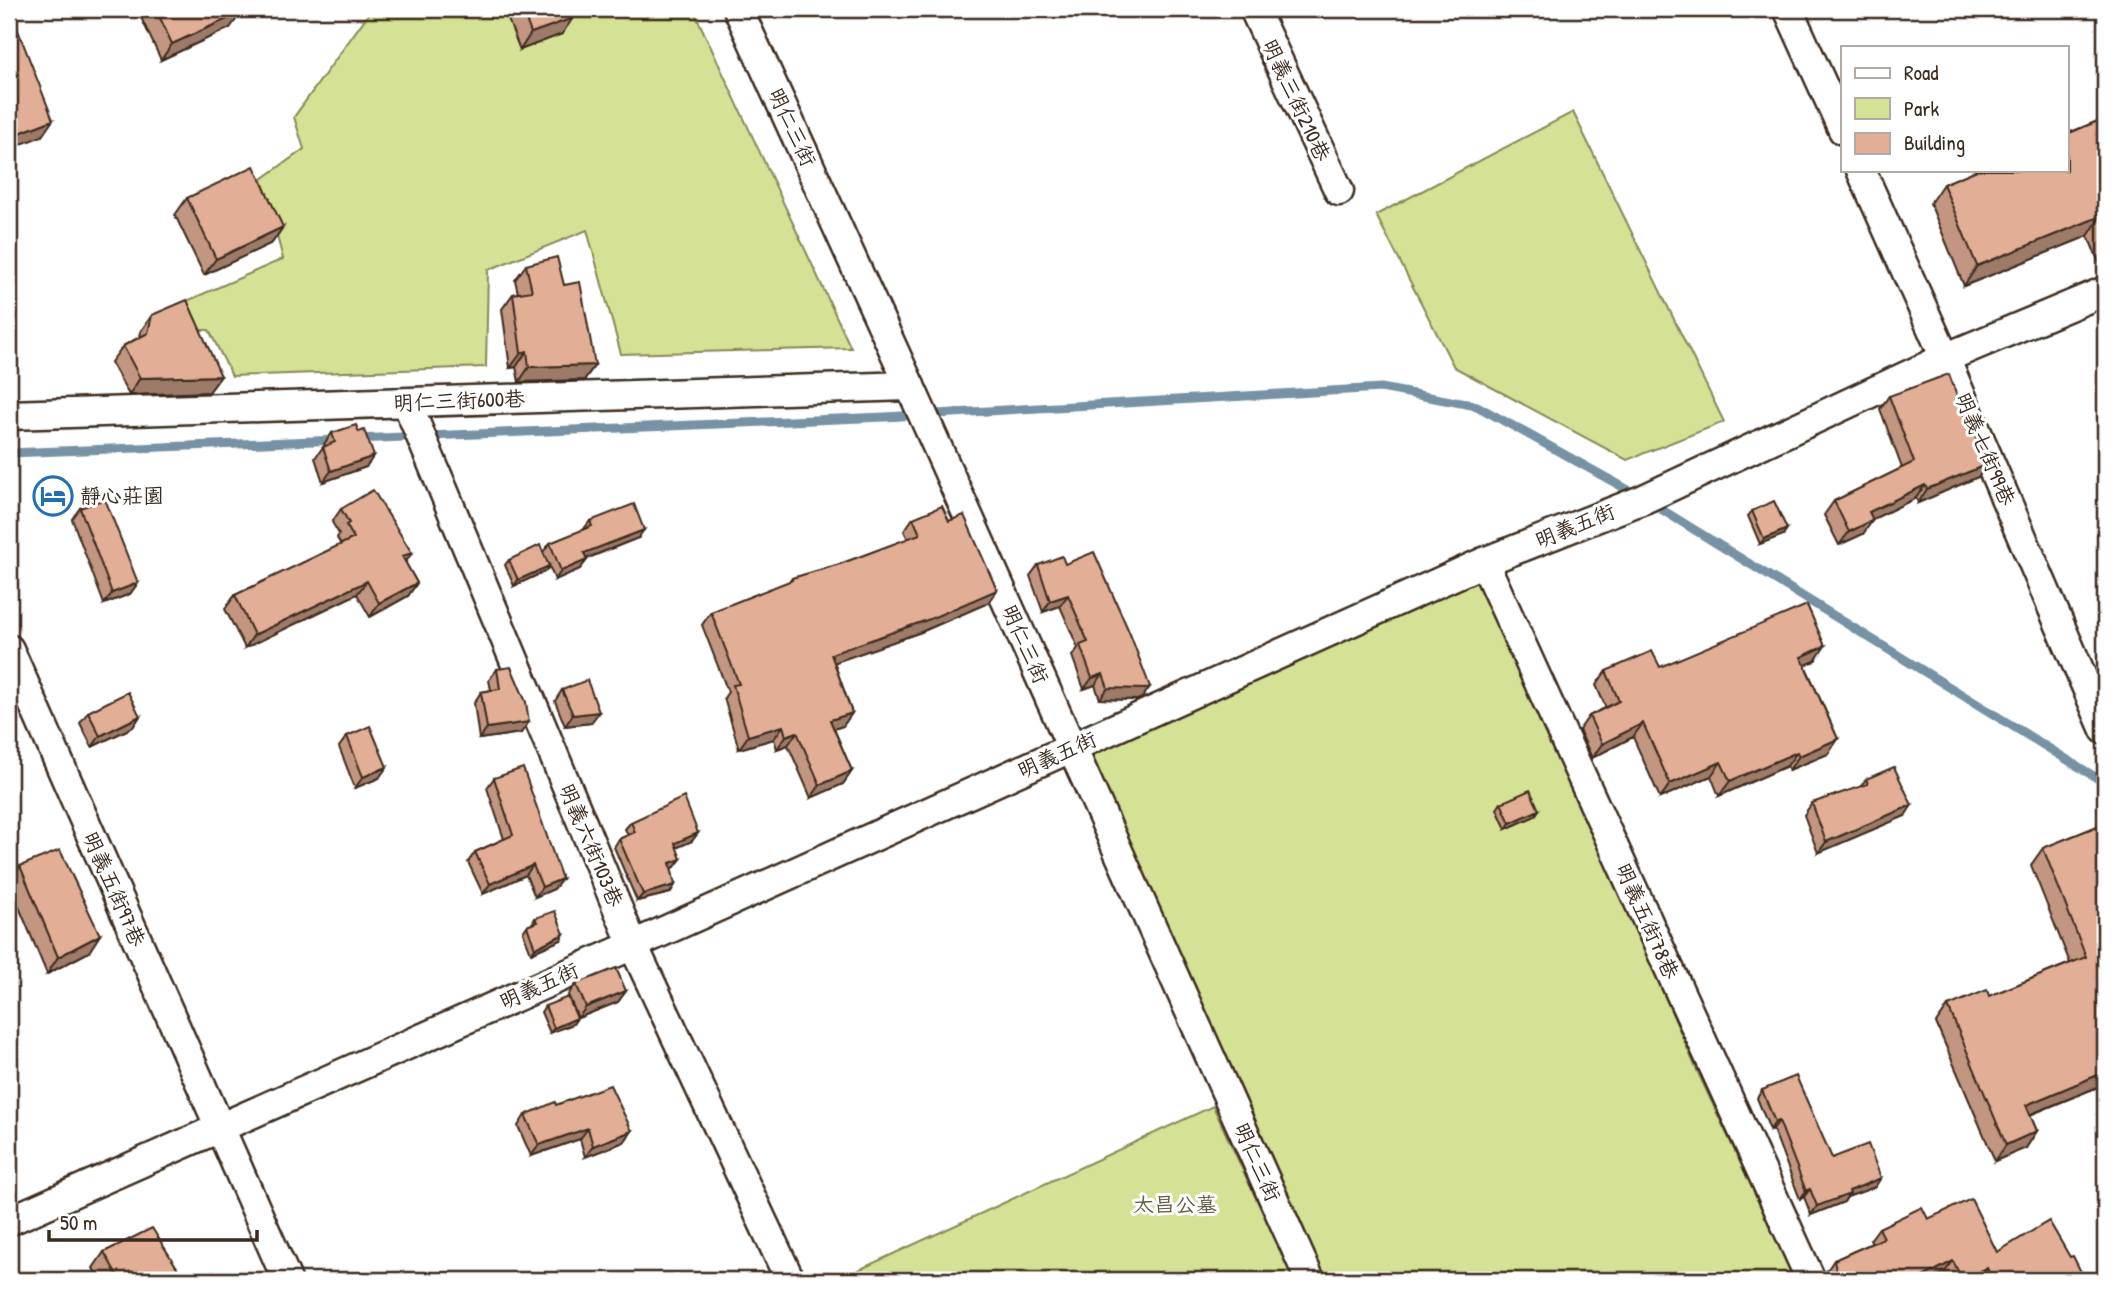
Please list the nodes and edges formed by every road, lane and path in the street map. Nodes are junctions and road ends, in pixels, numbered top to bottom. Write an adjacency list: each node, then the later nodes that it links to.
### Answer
1 (738, 9): 10 (street, 明仁三街)
2 (1254, 9): 6 (street, 明義三街210巷)
3 (1788, 9): 4 (street)
4 (1841, 126)
5 (1862, 172): 8 (street, 明義七街99巷)
6 (1339, 191)
7 (2105, 291): 8 (street, 明義五街)
8 (1945, 358): 12 (street, 明義五街); 14 (street, 明義七街99巷)
9 (407, 403): 10 (street, 明仁三街600巷); 11 (street, 明仁三街600巷); 16 (street, 明義六街103巷)
10 (918, 405): 15 (street, 明仁三街)
11 (9, 415)
12 (1484, 562): 15 (street, 明義五街); 22 (street, 明義五街78巷)
13 (9, 649): 17 (street, 明義五街97巷)
14 (2105, 730)
15 (1071, 748): 16 (street, 明義五街); 21 (street, 明仁三街)
16 (633, 945): 17 (street, 明義五街); 20 (street, 明義六街103巷)
17 (219, 1128): 18 (street, 明義五街); 19 (street, 明義五街97巷)
18 (9, 1221)
19 (287, 1280)
20 (790, 1280)
21 (1310, 1280)
22 (1811, 1280)

